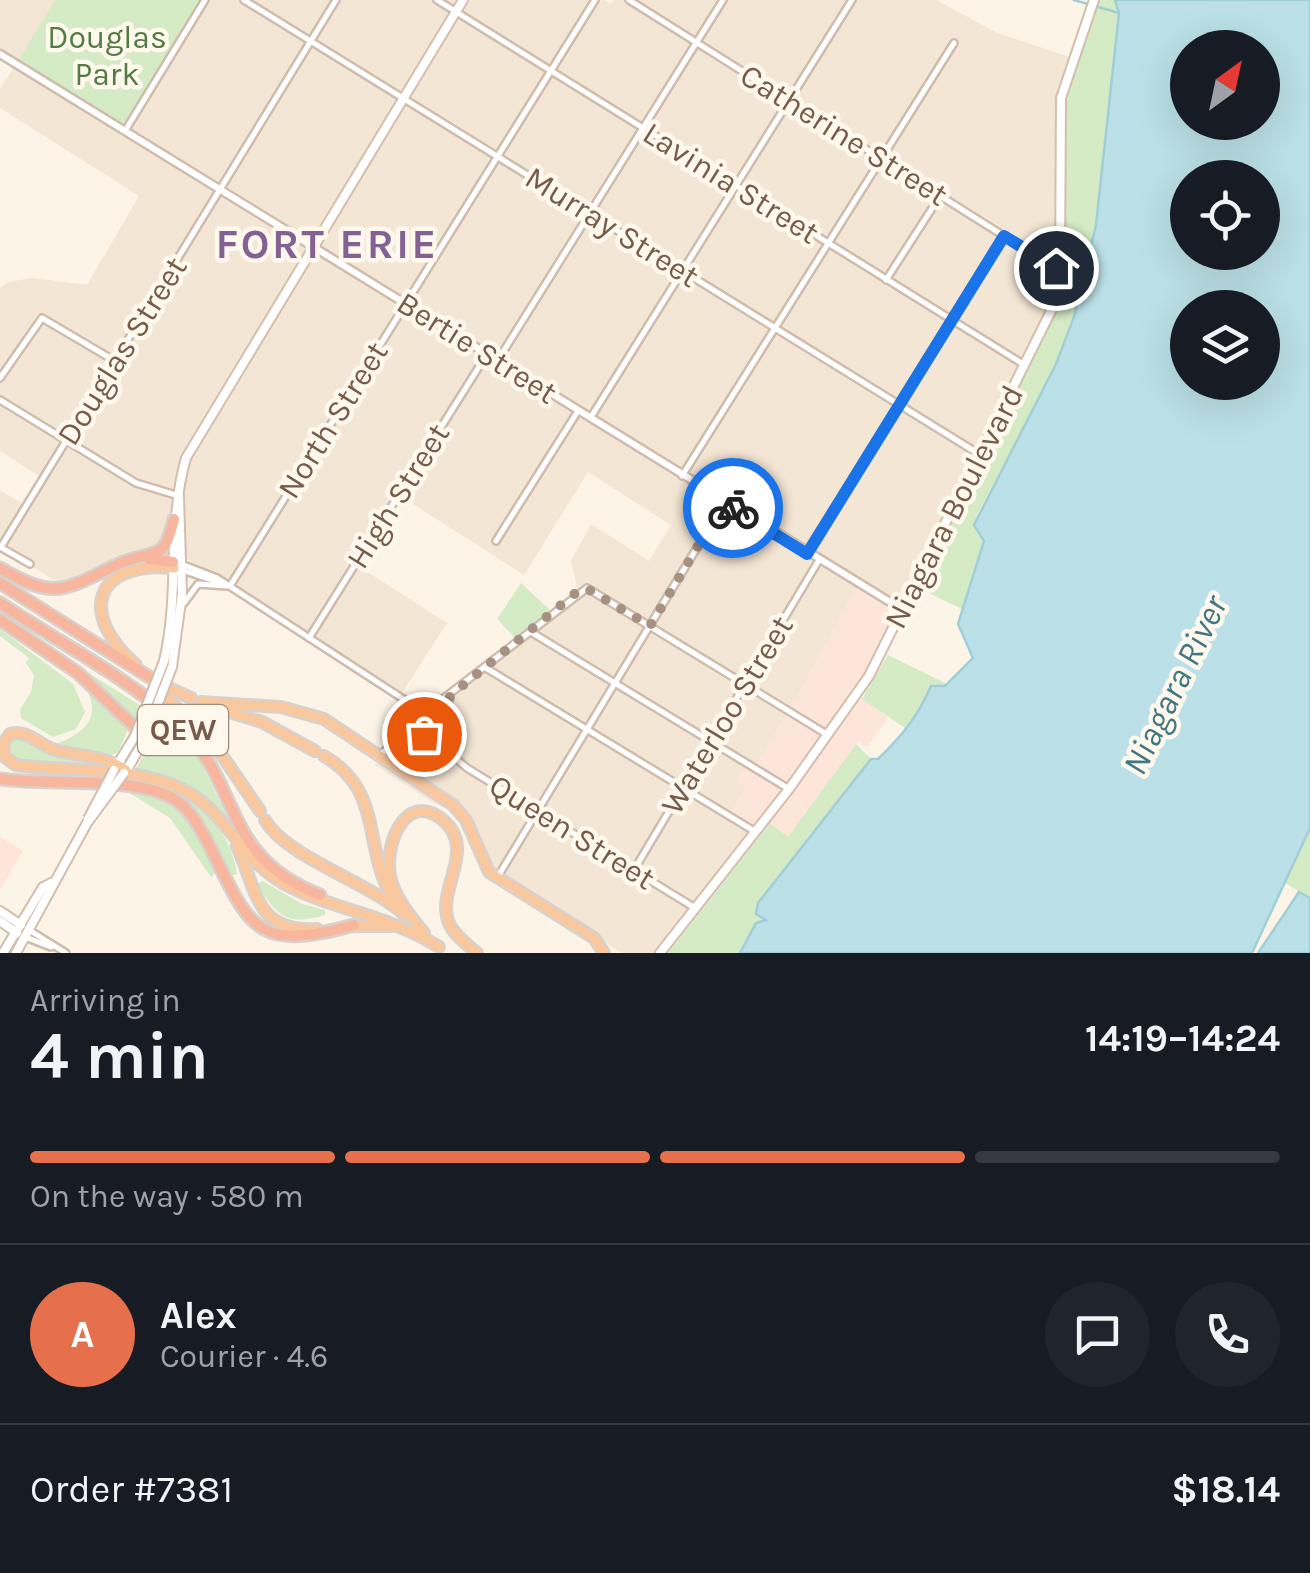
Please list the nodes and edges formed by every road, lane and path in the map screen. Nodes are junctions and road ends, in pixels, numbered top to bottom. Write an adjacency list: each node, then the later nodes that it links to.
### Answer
1 (206, 0): 20 (street)
2 (244, 0): 12 (street, Murray Street)
3 (336, 0): 12 (street, Douglas Street)
4 (436, 0): 11 (street, Lavinia Street)
5 (463, 0): 11 (main road)
6 (595, 0): 16 (street, North Street)
7 (629, 0): 13 (street, Catherine Street)
8 (723, 0): 13 (street)
9 (852, 0): 18 (street)
10 (1094, 0): 31 (main road, Niagara Boulevard)
11 (456, 12): 16 (street, Lavinia Street); 17 (main road)
12 (310, 41): 17 (street, Murray Street); 24 (street, Douglas Street)
13 (697, 42): 18 (street, Catherine Street); 19 (street)
14 (954, 42): 22 (street)
15 (0, 54): 20 (street, Bertie Street)
16 (551, 70): 19 (street, Lavinia Street); 21 (street, North Street)
17 (404, 98): 21 (street, Murray Street); 29 (main road)
18 (789, 100): 22 (street, Catherine Street); 23 (street)
19 (642, 127): 23 (street, Lavinia Street); 26 (street)
20 (125, 131): 24 (street, Bertie Street)
21 (498, 156): 26 (street, Murray Street); 33 (street, North Street)
22 (880, 156): 25 (street, Catherine Street); 28 (street)
23 (736, 185): 28 (street, Lavinia Street); 30 (street)
24 (221, 190): 29 (street, Bertie Street); 38 (street, Douglas Street)
25 (940, 196): 27 (street, Catherine Street); 32 (street)
26 (590, 212): 30 (street, Murray Street); 37 (street)
27 (1004, 236): 31 (street, Catherine Street); 34 (street)
28 (826, 243): 32 (street, Lavinia Street); 35 (street)
29 (314, 245): 33 (street, Bertie Street); 48 (main road)
30 (683, 271): 35 (street, Murray Street); 44 (street)
31 (1060, 271): 39 (main road, Niagara Boulevard)
32 (886, 280): 34 (street, Lavinia Street)
33 (405, 303): 36 (street, Bertie Street); 60 (street, North Street)
34 (952, 320): 39 (street, Lavinia Street); 42 (street)
35 (773, 328): 42 (street, Murray Street); 47 (street)
36 (487, 354): 37 (street, Bertie Street); 67 (street, High Street)
37 (498, 360): 43 (street, Bertie Street)
38 (115, 361): 40 (street); 45 (street, Douglas Street)
39 (1026, 365): 46 (main road, Niagara Boulevard)
40 (0, 378)
41 (0, 400): 45 (street)
42 (899, 406): 46 (street, Murray Street); 53 (street)
43 (578, 411): 44 (street, Bertie Street); 51 (street)
44 (590, 418): 47 (street, Bertie Street)
45 (66, 440): 48 (street); 52 (street, Douglas Street)
46 (979, 454): 63 (main road, Niagara Boulevard)
47 (682, 476): 49 (street, Bertie Street)
48 (179, 496): 50 (main road); 57 (main road)
49 (724, 503): 53 (street, Bertie Street); 65 (street)
50 (174, 519): 54 (highway); 57 (main road)
51 (496, 541)
52 (0, 547): 56 (street)
53 (807, 554): 55 (street, Bertie Street)
54 (136, 559): 57 (highway); 58 (highway)
55 (819, 560): 63 (street, Bertie Street); 71 (street, Waterloo Street)
56 (30, 564)
57 (178, 566): 60 (street); 62 (main road); 68 (main road); 72 (highway)
58 (0, 568)
59 (0, 583): 72 (highway, QEW)
60 (230, 586): 62 (street); 67 (street)
61 (0, 603): 98 (highway, QEW)
62 (181, 608): 68 (main road)
63 (902, 610): 84 (main road, Niagara Boulevard)
64 (0, 620): 81 (highway)
65 (650, 626): 66 (street); 70 (street); 71 (street)
66 (530, 631): 69 (street); 70 (street)
67 (309, 638): 75 (street)
68 (168, 664): 81 (main road, bridge)
69 (486, 668): 73 (street); 79 (street)
70 (615, 683): 79 (street); 85 (street)
71 (746, 684): 84 (street); 85 (street, Waterloo Street)
72 (159, 686): 74 (highway, QEW); 101 (highway, QEW)
73 (450, 696): 76 (street); 77 (street)
74 (200, 702): 87 (highway, QEW); 101 (highway, QEW)
75 (411, 704): 76 (street); 78 (street)
76 (429, 708): 77 (street); 78 (street)
77 (444, 716): 80 (street)
78 (417, 722): 82 (street); 83 (street)
79 (586, 729): 90 (street); 92 (street)
80 (442, 730): 83 (street); 86 (street)
81 (139, 734): 88 (main road)
82 (408, 734): 83 (street); 87 (street)
83 (426, 735): 86 (street, Queen Street)
84 (828, 735): 91 (main road, Niagara Boulevard)
85 (711, 742): 90 (street, Waterloo Street); 91 (street)
86 (451, 754): 92 (street, Queen Street)
87 (378, 756): 112 (highway)
88 (121, 769): 93 (highway); 97 (main road, bridge)
89 (0, 779): 103 (highway)
90 (684, 788): 94 (street); 95 (street, Waterloo Street)
91 (789, 789): 94 (main road, Niagara Boulevard)
92 (538, 810): 95 (street, Queen Street); 96 (street)
93 (226, 828): 98 (highway); 103 (highway)
94 (756, 833): 99 (main road, Niagara Boulevard)
95 (634, 870): 99 (street, Queen Street)
96 (500, 874)
97 (51, 883): 104 (main road); 106 (main road)
98 (320, 896): 105 (highway, QEW)
99 (696, 908): 113 (main road, Niagara Boulevard)
100 (0, 911): 104 (main road)
101 (406, 916): 105 (highway, QEW)
102 (0, 922): 104 (main road)
103 (354, 925): 105 (highway)
104 (18, 928): 106 (main road); 109 (main road)
105 (421, 933): 107 (highway, QEW); 111 (highway)
106 (27, 934): 108 (street); 110 (main road)
107 (442, 950)
108 (62, 951)
109 (3, 953)
110 (16, 953)
111 (476, 953)
112 (604, 953)
113 (660, 953)

